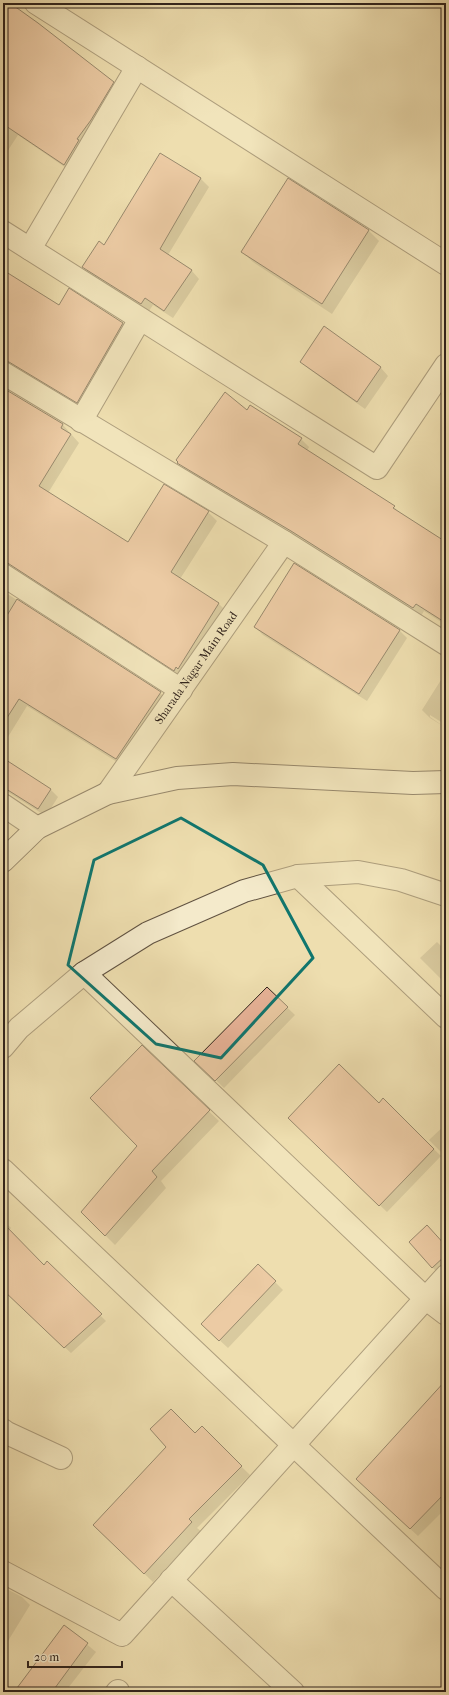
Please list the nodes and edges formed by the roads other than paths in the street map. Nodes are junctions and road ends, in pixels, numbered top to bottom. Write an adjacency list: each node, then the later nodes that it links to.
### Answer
1 (36, 3): 2 (street)
2 (137, 67): 4 (street); 5 (street)
3 (3, 232): 4 (street)
4 (30, 249): 6 (street)
5 (446, 264)
6 (140, 319): 7 (street); 9 (street)
7 (446, 365)
8 (3, 373): 9 (street)
9 (81, 421): 10 (street)
10 (284, 542): 12 (street); 13 (street, Sharada Nagar Main Road)
11 (3, 575): 13 (street)
12 (446, 644)
13 (181, 690): 15 (street, Sharada Nagar Main Road)
14 (446, 782): 15 (street)
15 (108, 792): 17 (street)
16 (3, 806): 17 (street)
17 (36, 828): 18 (street)
18 (3, 862)
19 (298, 876): 20 (street); 21 (street); 22 (street)
20 (446, 895)
21 (84, 973): 23 (street); 26 (street)
22 (446, 1017)
23 (3, 1046)
24 (3, 1170): 29 (street)
25 (446, 1276): 26 (street)
26 (425, 1298): 27 (street); 29 (street)
27 (446, 1314)
28 (3, 1430): 30 (street)
29 (293, 1445): 32 (street); 33 (street)
30 (61, 1458)
31 (3, 1572): 32 (street)
32 (171, 1580): 34 (street)
33 (446, 1589)
34 (293, 1692)

